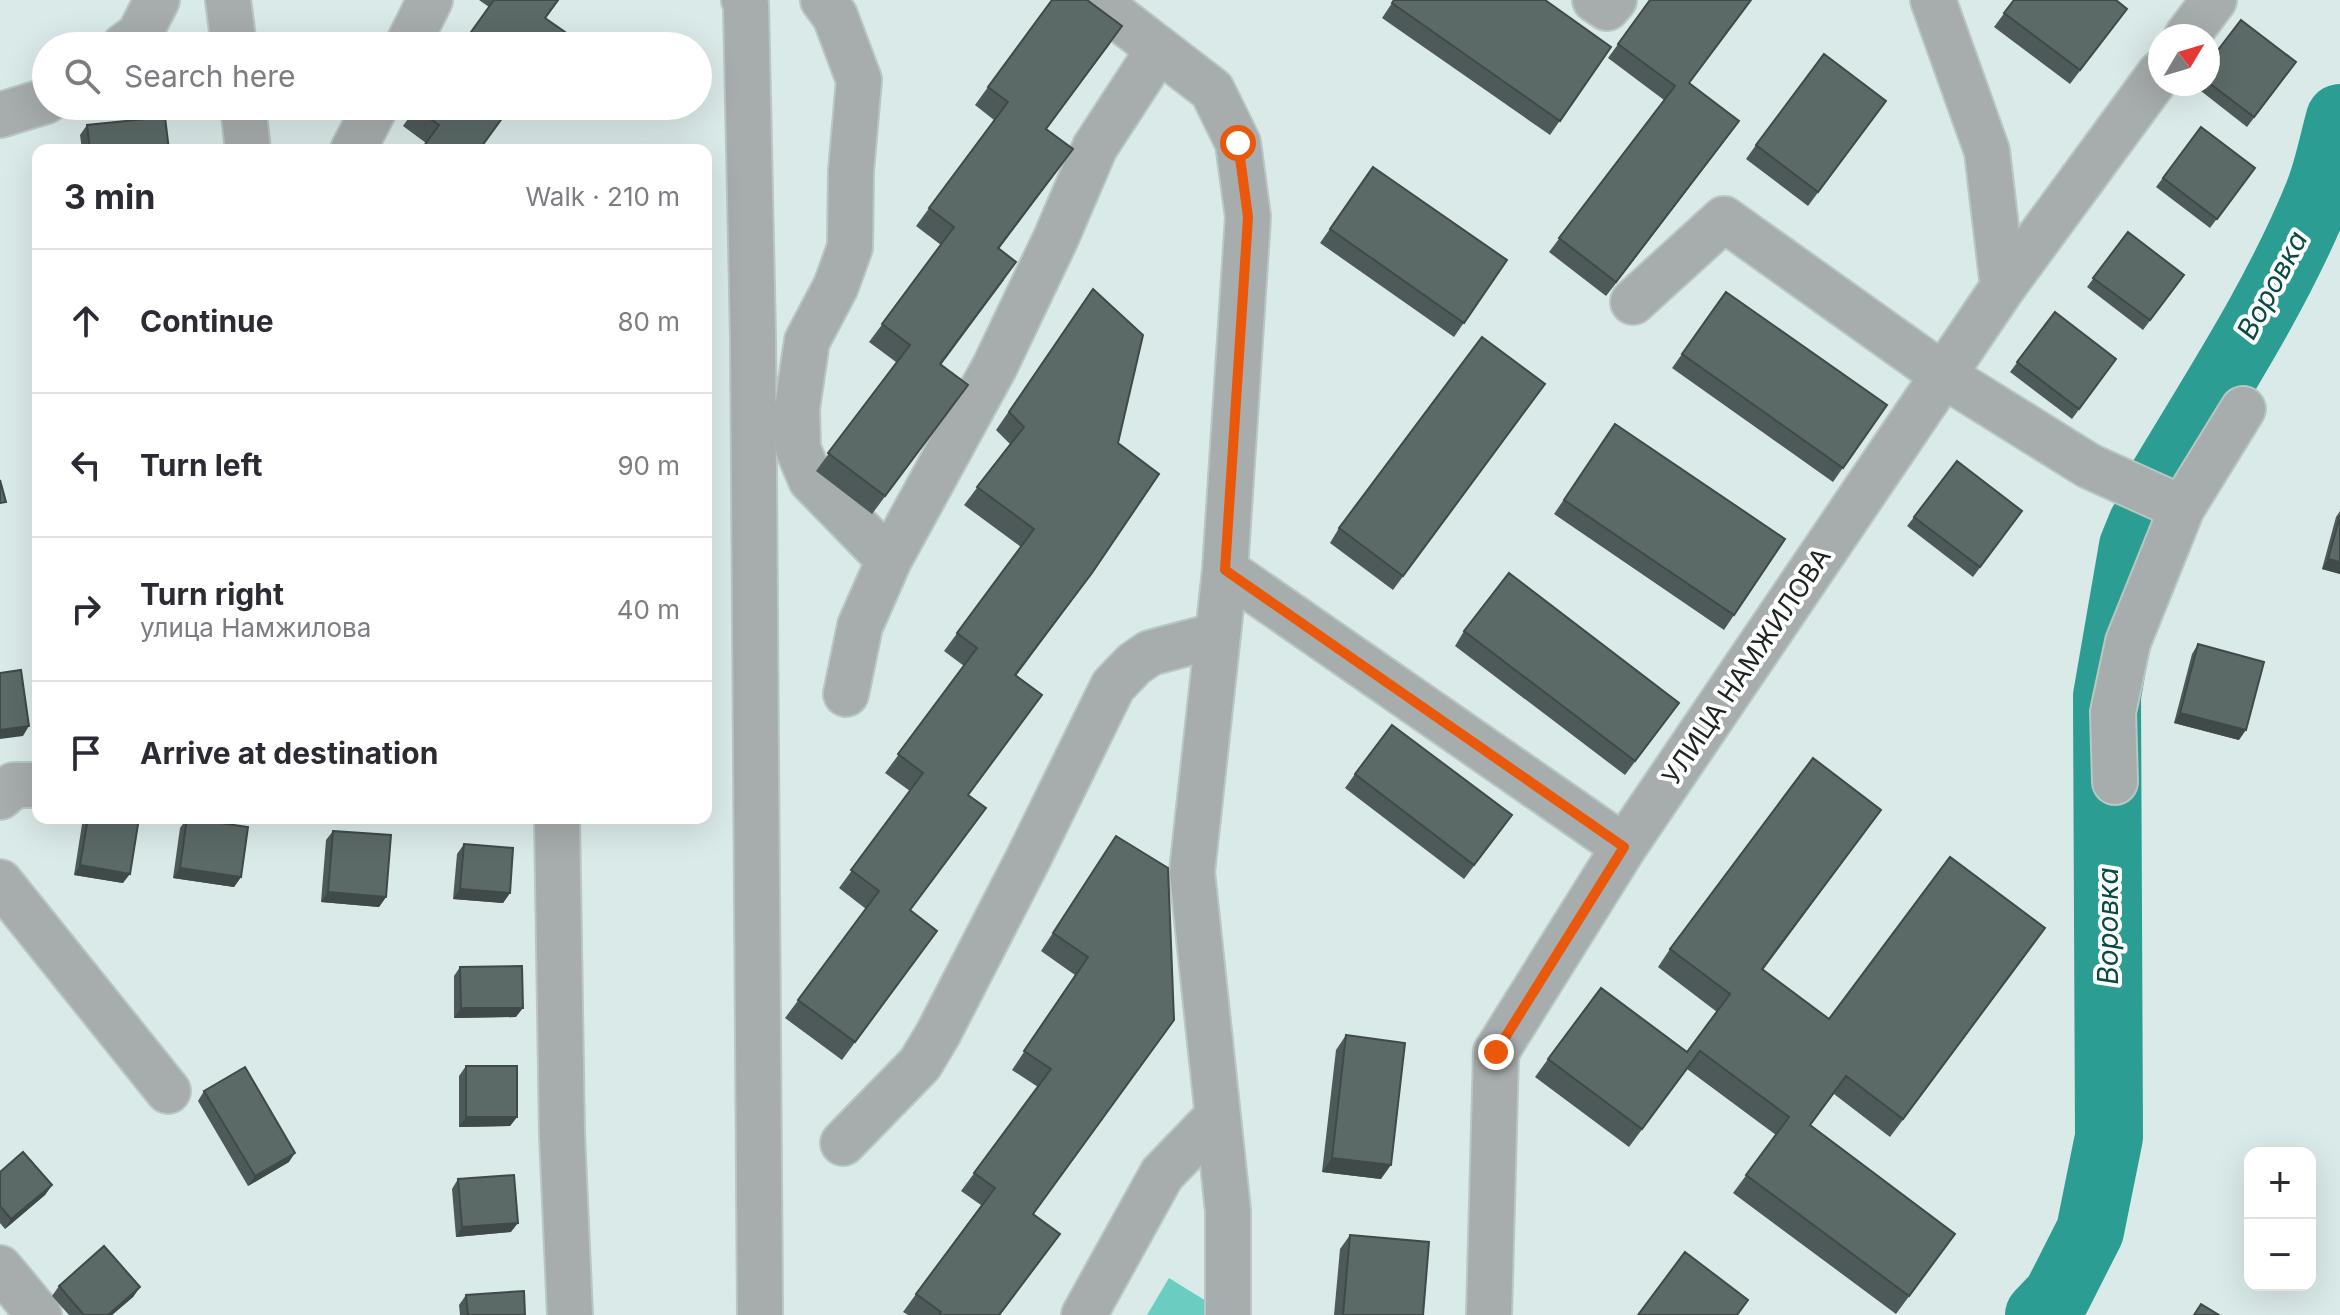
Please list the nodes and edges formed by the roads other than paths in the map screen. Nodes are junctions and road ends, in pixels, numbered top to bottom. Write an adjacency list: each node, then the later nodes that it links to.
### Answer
1 (157, 0): 12 (street)
2 (228, 0): 13 (street)
3 (430, 0): 14 (street)
4 (744, 0): 44 (street)
5 (1095, 0): 15 (street)
6 (1595, 0): 7 (street)
7 (1614, 0)
8 (1933, 0): 23 (street)
9 (2214, 0): 11 (street)
10 (838, 5): 28 (street)
11 (2196, 24)
12 (141, 32)
13 (232, 32)
14 (414, 32)
15 (1159, 49): 28 (street); 29 (street)
16 (2148, 89): 23 (street, УЛИЦА НАМЖИЛОВА)
17 (32, 105): 18 (street)
18 (0, 115)
19 (245, 120): 21 (street)
20 (369, 120): 22 (street)
21 (247, 144)
22 (356, 144)
23 (2003, 287): 25 (street, УЛИЦА НАМЖИЛОВА)
24 (1633, 302): 25 (street)
25 (1943, 375): 27 (street); 36 (street, УЛИЦА НАМЖИЛОВА)
26 (2243, 409): 27 (street)
27 (2182, 508): 32 (street)
28 (889, 560): 31 (street)
29 (1225, 570): 30 (street); 36 (street)
30 (1218, 635): 39 (street); 40 (street)
31 (846, 694)
32 (2115, 782)
33 (32, 785): 34 (street)
34 (0, 797)
35 (557, 824): 43 (street)
36 (1624, 847): 47 (street, УЛИЦА НАМЖИЛОВА)
37 (0, 882): 38 (street)
38 (168, 1091)
39 (1218, 1116): 45 (street); 46 (street)
40 (843, 1143)
41 (0, 1268): 42 (street)
42 (39, 1315)
43 (570, 1315)
44 (760, 1315)
45 (1084, 1315)
46 (1228, 1315)
47 (1489, 1315)

